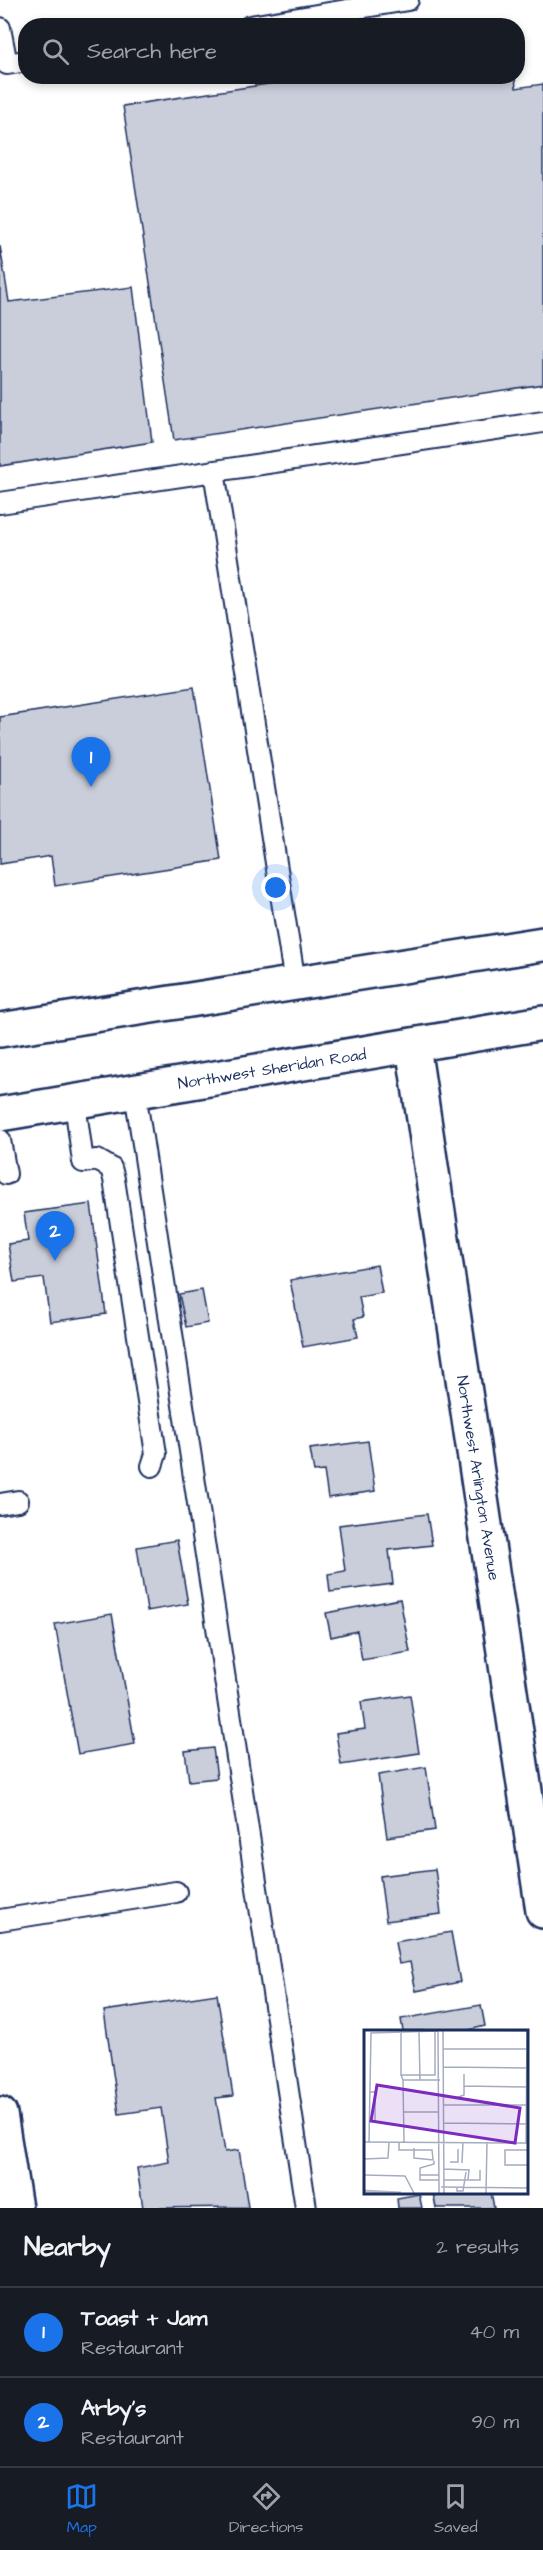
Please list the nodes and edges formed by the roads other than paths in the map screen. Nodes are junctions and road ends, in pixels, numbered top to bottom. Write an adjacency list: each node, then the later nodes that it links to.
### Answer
1 (408, 0): 2 (lane)
2 (299, 18)
3 (0, 28): 4 (lane)
4 (11, 64)
5 (543, 422): 6 (lane)
6 (214, 471): 7 (lane); 9 (lane)
7 (0, 503)
8 (543, 944): 9 (main road)
9 (295, 983): 11 (main road)
10 (543, 1023): 12 (main road, Northwest Sheridan Road)
11 (0, 1030)
12 (412, 1046): 13 (main road, Northwest Sheridan Road); 20 (main road, Northwest Arlington Avenue)
13 (135, 1092): 14 (main road, Northwest Sheridan Road); 24 (lane)
14 (75, 1103): 15 (main road, Northwest Sheridan Road); 18 (lane)
15 (0, 1114)
16 (0, 1140): 17 (lane)
17 (6, 1174)
18 (152, 1466)
19 (176, 1892): 21 (lane)
20 (543, 1911)
21 (0, 1920)
22 (0, 2114): 23 (main road)
23 (15, 2208)
24 (306, 2208)

